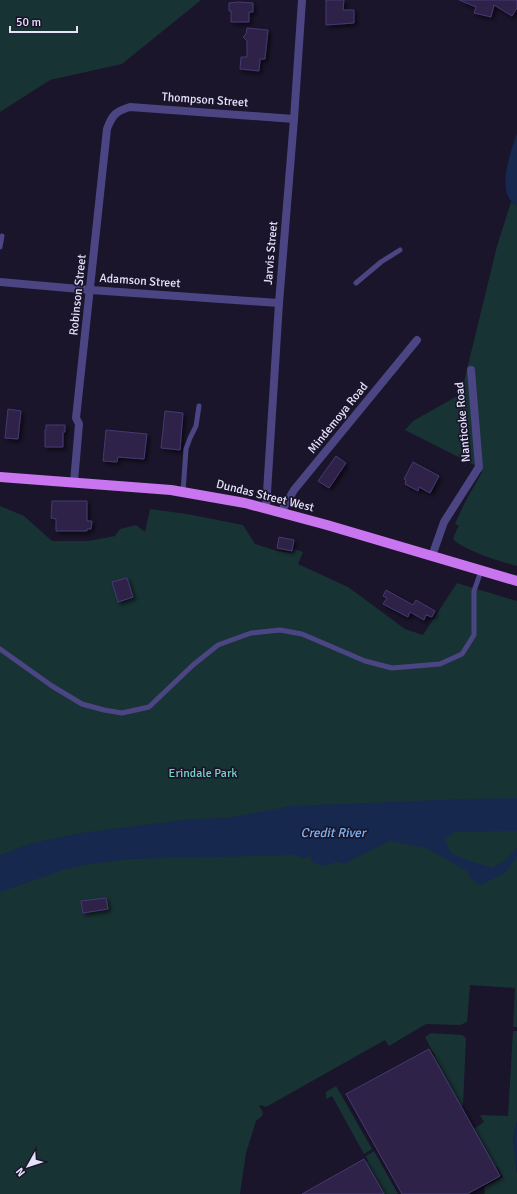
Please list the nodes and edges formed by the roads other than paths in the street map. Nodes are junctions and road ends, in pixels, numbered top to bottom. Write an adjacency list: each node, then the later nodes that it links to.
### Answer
1 (302, 0): 3 (street, Jarvis Street)
2 (116, 112): 3 (street, Thompson Street); 9 (street, Robinson Street)
3 (294, 119): 10 (street, Jarvis Street)
4 (2, 236): 5 (lane)
5 (0, 247)
6 (400, 250): 8 (lane)
7 (0, 282): 9 (street, Adamson Street)
8 (356, 283)
9 (91, 290): 10 (street, Adamson Street); 15 (street, Robinson Street)
10 (279, 303): 17 (street, Jarvis Street)
11 (416, 340): 18 (street, Mindemoya Road)
12 (471, 370): 19 (street, Nanticoke Road)
13 (199, 406): 16 (lane)
14 (0, 477): 15 (main road, Dundas Street West)
15 (74, 482): 16 (main road, Dundas Street West)
16 (183, 492): 17 (main road, Dundas Street West)
17 (266, 508): 18 (main road, Dundas Street West)
18 (281, 512): 19 (main road, Dundas Street West)
19 (432, 556): 20 (main road, Dundas Street West)
20 (481, 571): 21 (main road, Dundas Street West); 22 (lane)
21 (517, 581)
22 (0, 649)

